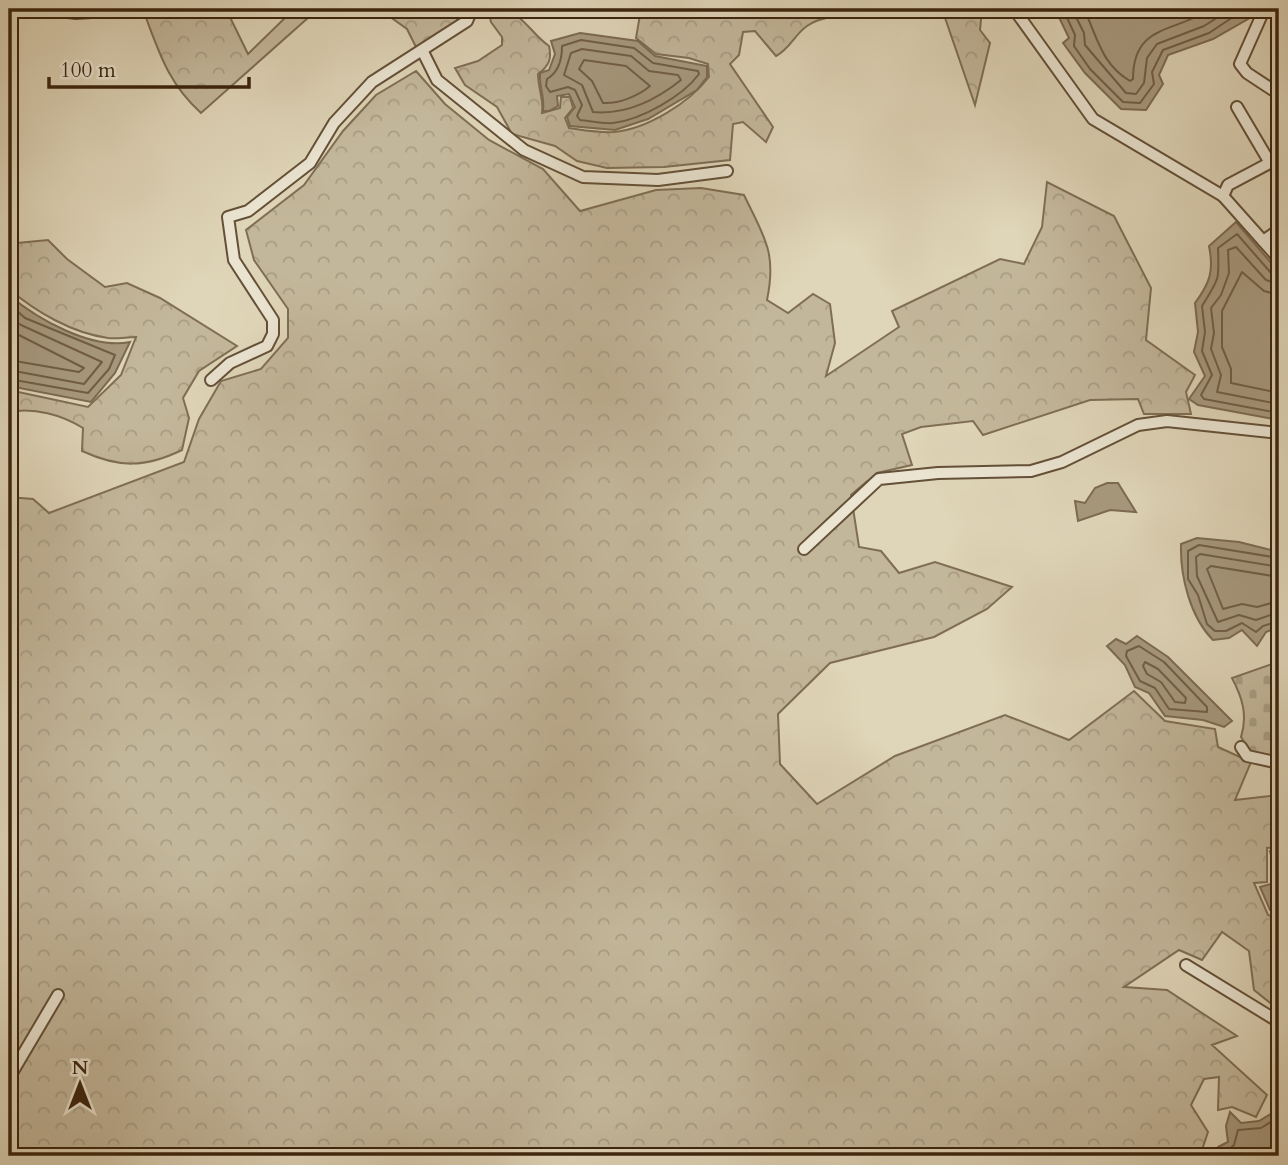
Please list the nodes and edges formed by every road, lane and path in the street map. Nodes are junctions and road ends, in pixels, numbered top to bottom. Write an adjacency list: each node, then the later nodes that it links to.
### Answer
1 (44, 9): 2 (street)
2 (140, 9)
3 (472, 9): 6 (street)
4 (1014, 9): 11 (street)
5 (1269, 9): 7 (street)
6 (423, 52): 10 (street); 15 (street)
7 (1279, 94)
8 (1237, 107): 9 (street)
9 (1275, 160): 11 (street)
10 (727, 171)
11 (1223, 196): 13 (street)
12 (1279, 230): 13 (street)
13 (1263, 242): 14 (street)
14 (1279, 259)
15 (211, 380)
16 (1279, 433): 17 (street)
17 (804, 549)
18 (1241, 747): 19 (street)
19 (1279, 763)
20 (1186, 965): 22 (street)
21 (58, 995): 23 (street)
22 (1279, 1022)
23 (9, 1078)

